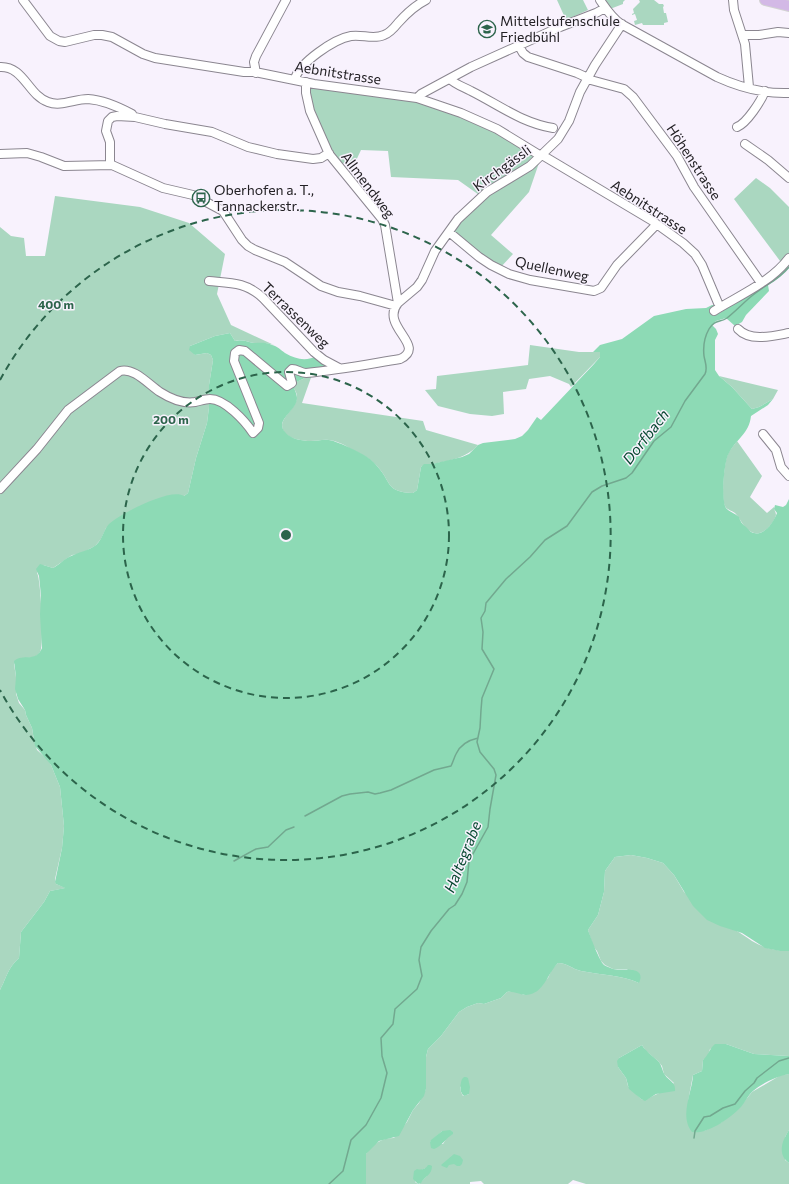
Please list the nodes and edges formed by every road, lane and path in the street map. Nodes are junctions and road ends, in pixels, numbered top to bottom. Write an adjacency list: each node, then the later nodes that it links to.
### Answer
1 (23, 0): 14 (street, Aebnitstrasse)
2 (286, 0): 14 (street)
3 (426, 0): 16 (street)
4 (600, 0): 8 (street)
5 (733, 0): 11 (street)
6 (764, 0): 7 (main road)
7 (789, 6)
8 (605, 8): 9 (street); 12 (street)
9 (622, 24): 15 (street, Kirchgässli); 19 (street)
10 (789, 33): 11 (street)
11 (743, 35): 19 (street)
12 (519, 46): 15 (street, Höhenstrasse); 17 (street)
13 (0, 67): 23 (street)
14 (256, 73): 16 (street, Aebnitstrasse)
15 (587, 78): 29 (street, Kirchgässli); 36 (street, Höhenstrasse)
16 (295, 79): 18 (street, Aebnitstrasse)
17 (450, 79): 22 (street); 24 (street)
18 (306, 82): 22 (street, Aebnitstrasse); 27 (street, Allmendweg)
19 (749, 87): 20 (street)
20 (765, 91): 21 (street); 25 (street)
21 (789, 93)
22 (417, 98): 29 (street, Aebnitstrasse)
23 (135, 117): 27 (street); 30 (street)
24 (553, 128)
25 (737, 128)
26 (745, 144): 31 (street)
27 (329, 153): 38 (street, Allmendweg)
28 (0, 154): 30 (street)
29 (541, 155): 32 (street, Aebnitstrasse); 33 (street, Kirchgässli)
30 (110, 164): 38 (street)
31 (789, 178)
32 (656, 225): 33 (street, Quellenweg); 37 (street, Aebnitstrasse)
33 (449, 232): 38 (street, Kirchgässli)
34 (789, 258): 36 (street)
35 (209, 282): 42 (street, Terrassenweg)
36 (761, 283): 39 (street)
37 (718, 303)
38 (397, 304): 42 (street, Allmendweg)
39 (714, 311)
40 (738, 329): 41 (street)
41 (789, 333)
42 (340, 369): 45 (street)
43 (763, 434): 44 (street)
44 (789, 476)
45 (0, 489)

